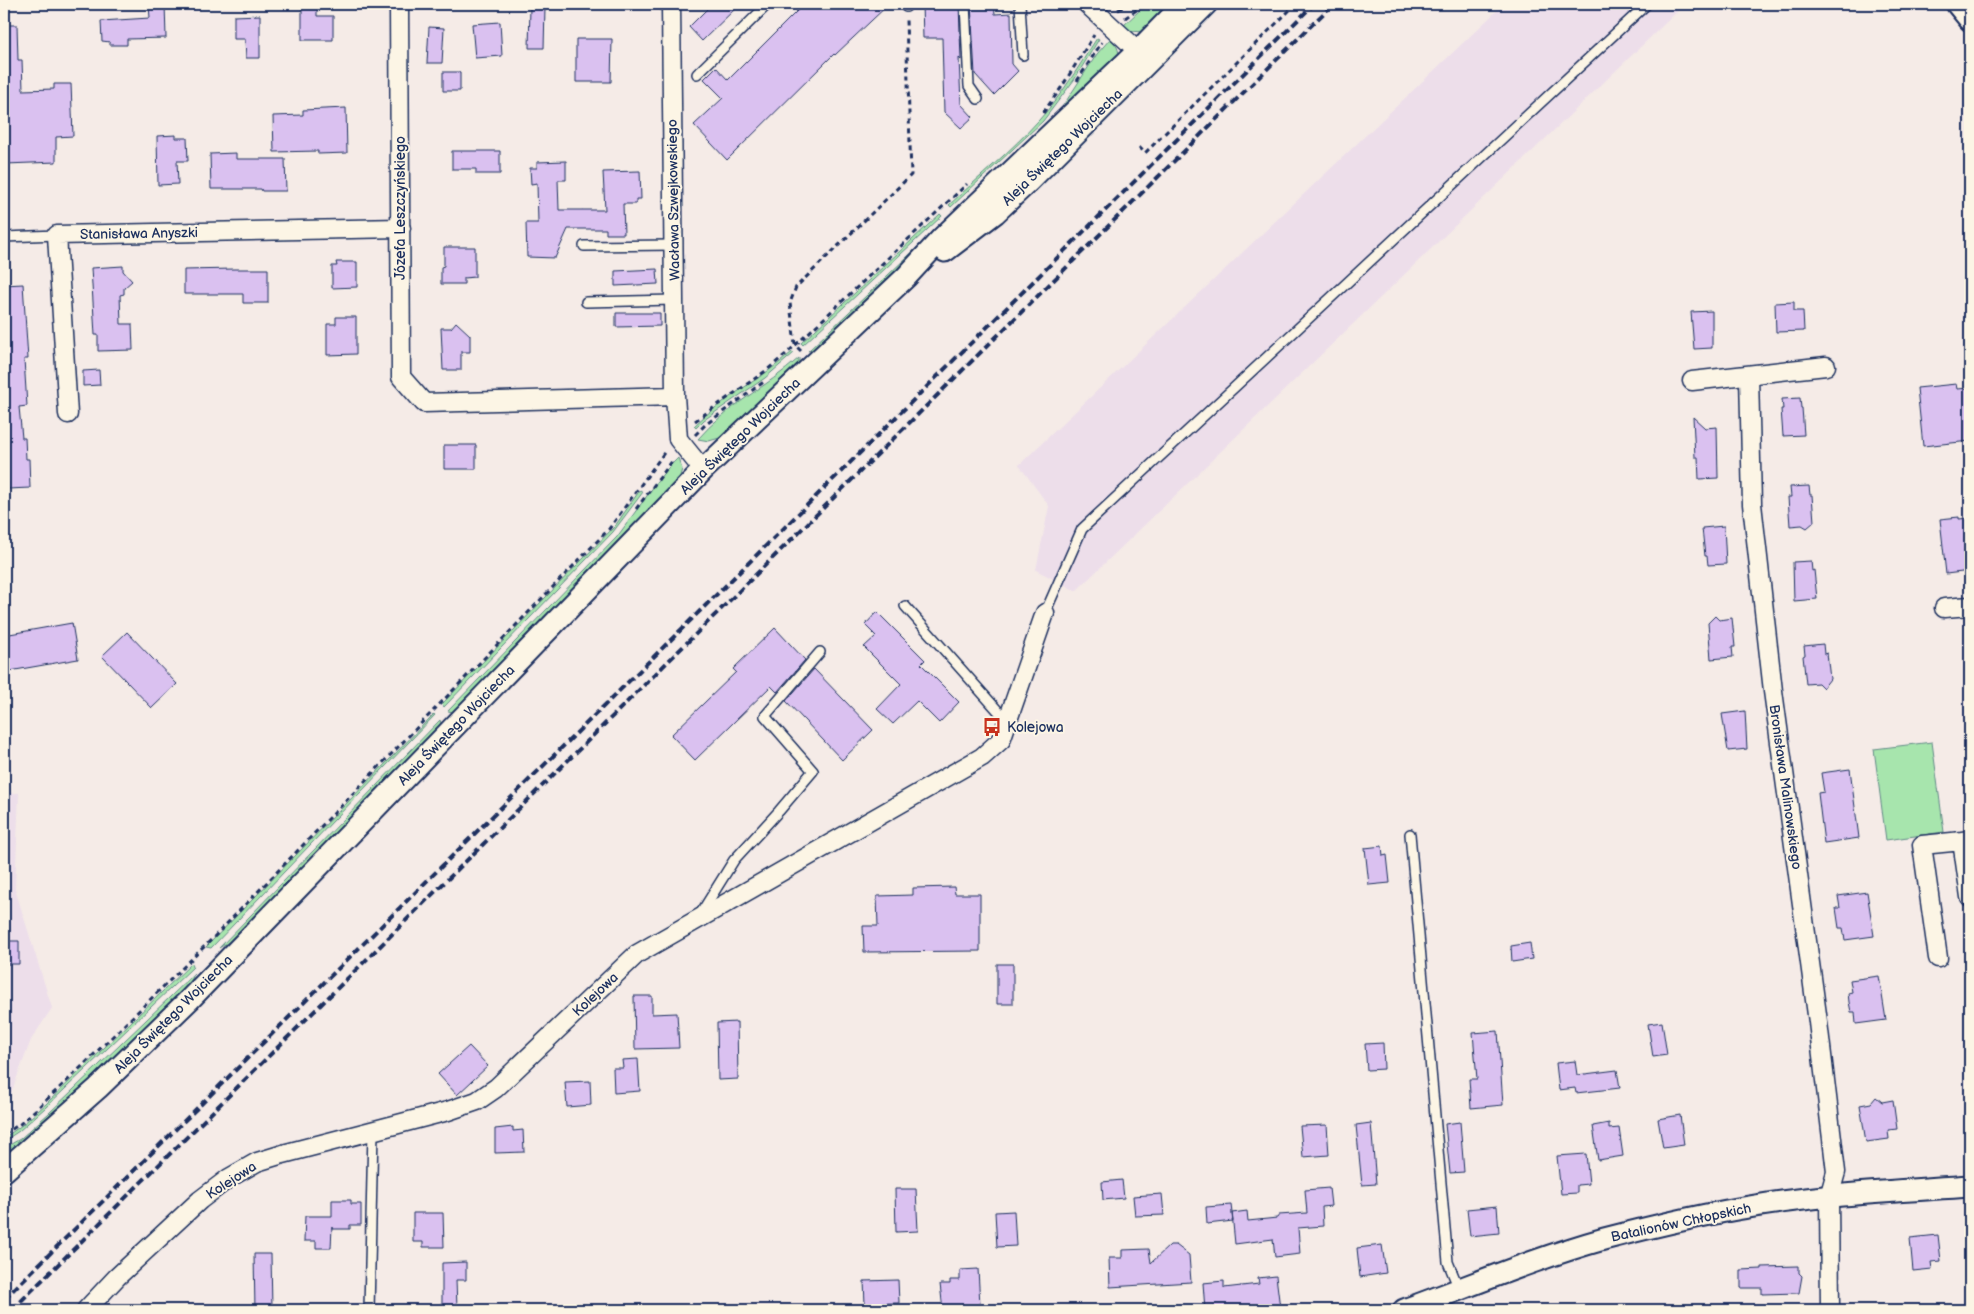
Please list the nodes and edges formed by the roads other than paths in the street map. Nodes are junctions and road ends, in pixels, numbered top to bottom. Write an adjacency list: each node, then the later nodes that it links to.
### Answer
1 (399, 4): 16 (street, Józefa Leszczyńskiego)
2 (671, 4): 19 (street, Wacława Szwejkowskiego)
3 (768, 4): 14 (lane)
4 (965, 4): 15 (lane)
5 (1020, 4): 12 (lane)
6 (1087, 4): 13 (street)
7 (1184, 4): 13 (street, Aleja Świętego Wojciecha)
8 (1206, 4): 13 (street, Aleja Świętego Wojciecha)
9 (1647, 4): 32 (lane)
10 (1957, 4): 11 (street)
11 (1970, 20)
12 (1023, 55)
13 (1144, 56): 28 (street, Aleja Świętego Wojciecha)
14 (697, 74)
15 (978, 100)
16 (401, 228): 17 (street, Stanisława Anyszki); 26 (street, Józefa Leszczyńskiego)
17 (57, 235): 18 (lane); 27 (street)
18 (4, 237)
19 (674, 245): 20 (lane); 21 (street, Wacława Szwejkowskiego)
20 (584, 246)
21 (674, 300): 22 (lane); 26 (street, Wacława Szwejkowskiego)
22 (586, 302)
23 (1826, 366): 24 (street)
24 (1749, 376): 25 (street); 43 (street, Bronisława Malinowskiego)
25 (1692, 381)
26 (675, 396): 28 (street, Wacława Szwejkowskiego)
27 (68, 414)
28 (703, 470): 41 (street, Aleja Świętego Wojciecha)
29 (905, 606): 34 (lane)
30 (1970, 606): 31 (street)
31 (1944, 608)
32 (1045, 613): 34 (street, Kolejowa)
33 (820, 652): 38 (lane)
34 (1008, 722): 38 (street, Kolejowa)
35 (1410, 834): 44 (lane)
36 (1966, 840): 37 (street); 39 (street)
37 (1970, 898)
38 (697, 919): 40 (street, Kolejowa)
39 (1938, 958)
40 (373, 1131): 45 (street, Kolejowa); 46 (lane)
41 (4, 1171)
42 (1970, 1186): 43 (street, Batalionów Chłopskich)
43 (1829, 1196): 44 (street, Batalionów Chłopskich); 48 (street, Bronisława Malinowskiego)
44 (1460, 1290): 47 (street, Batalionów Chłopskich)
45 (86, 1310)
46 (369, 1310)
47 (1404, 1310)
48 (1830, 1310)

